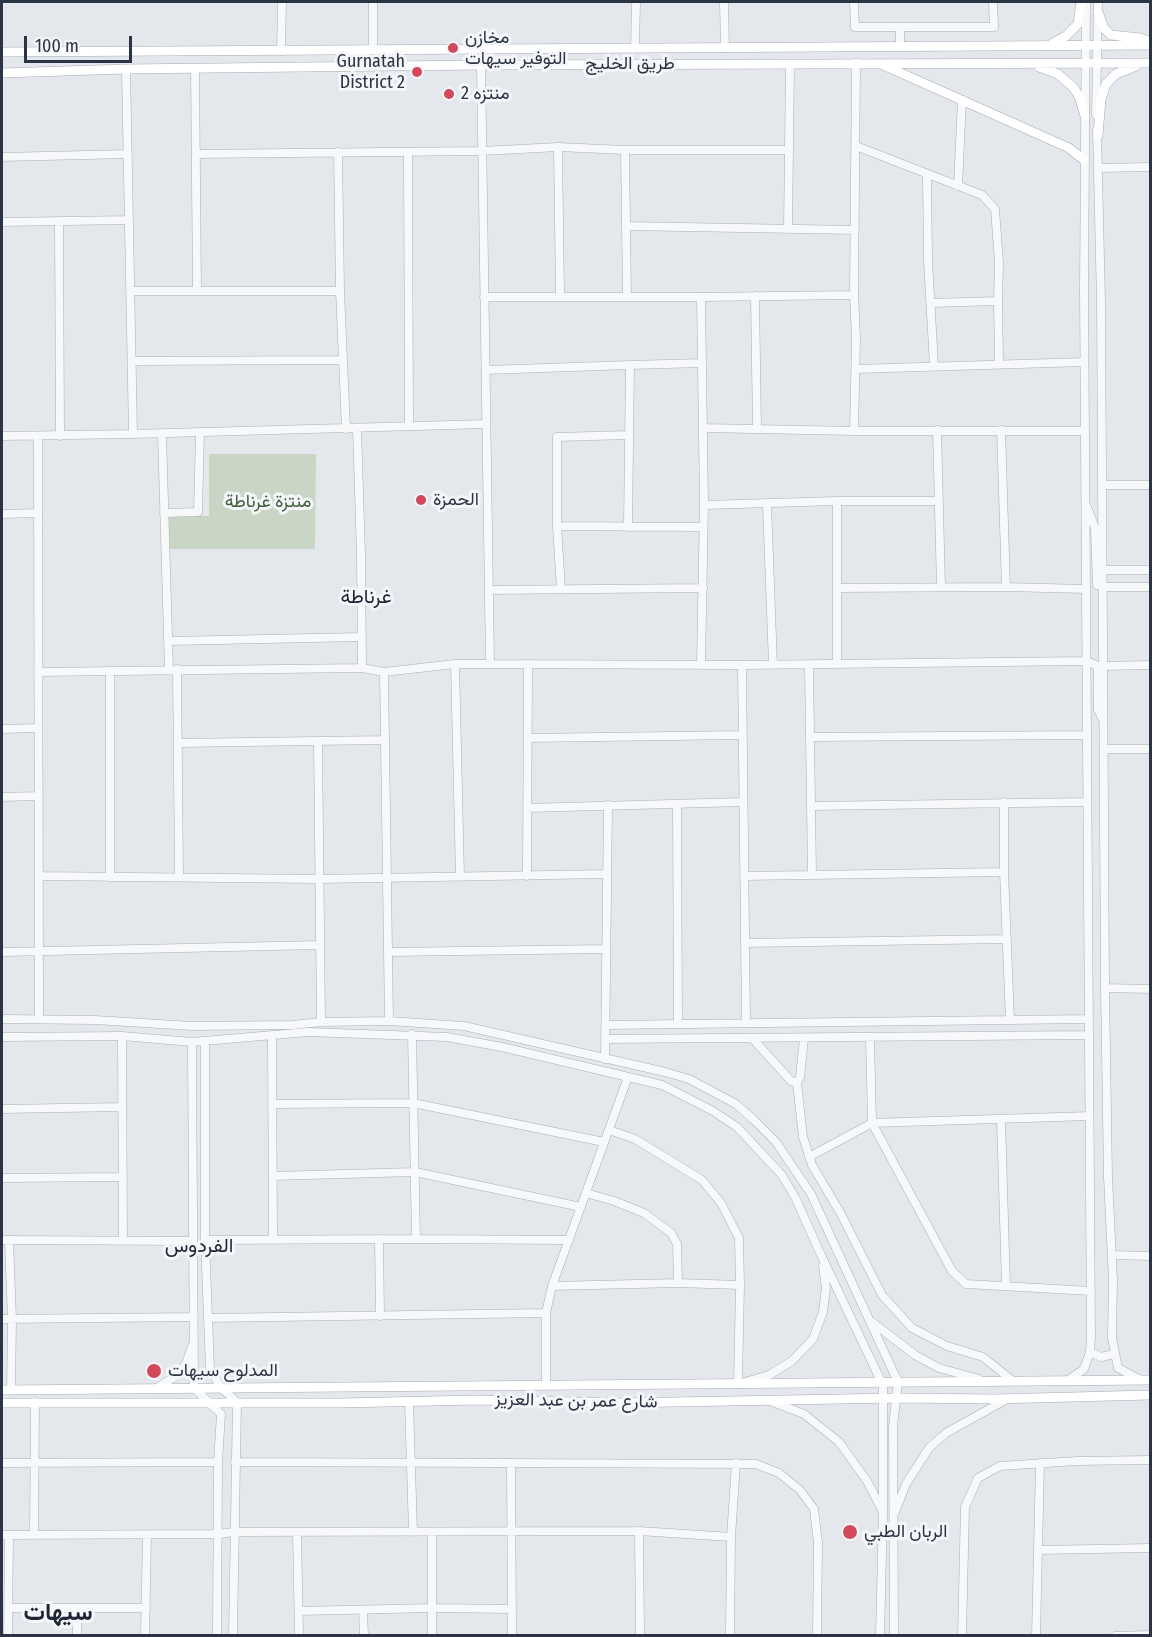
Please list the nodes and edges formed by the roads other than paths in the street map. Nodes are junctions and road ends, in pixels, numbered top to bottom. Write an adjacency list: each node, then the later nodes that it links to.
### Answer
1 (282, 2): 19 (street)
2 (373, 2): 18 (street)
3 (636, 2): 16 (street)
4 (724, 2): 17 (street)
5 (854, 2): 10 (street)
6 (993, 2): 10 (street)
7 (1081, 2): 12 (main road)
8 (1086, 2): 13 (street)
9 (1098, 7): 11 (main road); 14 (street)
10 (900, 27): 15 (street)
11 (1150, 43): 14 (main road, طريق الخليج)
12 (1047, 45): 13 (main road, طريق الخليج); 15 (main road, طريق الخليج)
13 (1086, 45): 14 (main road, طريق الخليج); 26 (street)
14 (1098, 45): 27 (street)
15 (900, 46): 17 (main road, طريق الخليج)
16 (635, 48): 17 (main road, طريق الخليج); 18 (main road, طريق الخليج)
17 (724, 48)
18 (373, 50): 19 (main road, طريق الخليج)
19 (281, 51): 20 (main road, طريق الخليج)
20 (2, 52)
21 (856, 63): 22 (main road, طريق الخليج); 24 (main road, طريق الخليج); 35 (street)
22 (879, 63): 25 (main road, طريق الخليج); 32 (main road)
23 (1147, 63): 27 (main road, طريق الخليج); 34 (main road)
24 (790, 64): 28 (main road, طريق الخليج); 38 (street)
25 (1025, 64): 26 (main road, طريق الخليج); 33 (main road)
26 (1085, 64): 27 (main road, طريق الخليج); 33 (street)
27 (1096, 64): 34 (street)
28 (481, 65): 29 (main road, طريق الخليج); 39 (street)
29 (195, 68): 30 (main road, طريق الخليج); 43 (street)
30 (126, 69): 31 (main road, طريق الخليج); 42 (street)
31 (2, 73)
32 (962, 100): 45 (main road); 49 (street)
33 (1084, 116): 45 (street)
34 (1098, 135): 47 (street)
35 (856, 146): 48 (street); 55 (street)
36 (558, 147): 37 (street); 39 (street); 62 (street)
37 (625, 150): 38 (street); 53 (street)
38 (789, 150): 54 (street)
39 (482, 151): 41 (street); 61 (street)
40 (338, 152): 41 (street); 43 (street); 58 (street)
41 (408, 152): 77 (street)
42 (128, 154): 44 (street); 50 (street)
43 (196, 154): 57 (street)
44 (2, 157)
45 (1084, 160): 69 (street)
46 (1150, 167): 47 (street)
47 (1098, 168): 93 (street)
48 (927, 174): 49 (street); 66 (street)
49 (958, 186): 65 (street)
50 (129, 220): 51 (street); 56 (street)
51 (59, 221): 52 (street); 92 (street)
52 (2, 222)
53 (626, 226): 54 (street); 63 (street)
54 (788, 229): 55 (street)
55 (855, 230): 59 (street)
56 (130, 291): 57 (street); 68 (street)
57 (197, 291): 58 (street)
58 (340, 291): 67 (street)
59 (854, 295): 60 (street); 74 (street)
60 (755, 296): 64 (street); 81 (street)
61 (484, 297): 62 (street); 75 (street)
62 (560, 297): 63 (street)
63 (627, 297): 64 (street)
64 (701, 297): 70 (street)
65 (998, 301): 66 (street); 71 (street)
66 (930, 303): 73 (street)
67 (343, 360): 68 (street); 80 (street)
68 (132, 361): 87 (street)
69 (1084, 362): 71 (street); 85 (street)
70 (702, 363): 72 (street); 79 (street)
71 (999, 364): 73 (street)
72 (630, 365): 75 (street); 89 (street)
73 (934, 366): 74 (street)
74 (856, 369): 84 (street)
75 (486, 370): 76 (street)
76 (486, 424): 77 (street); 115 (street)
77 (410, 426): 78 (street)
78 (357, 428): 80 (street); 117 (street)
79 (704, 428): 81 (street); 99 (street)
80 (346, 429): 86 (street)
81 (757, 429): 84 (street)
82 (937, 430): 83 (street); 84 (street); 96 (street)
83 (1001, 430): 85 (street); 109 (street)
84 (854, 431)
85 (1084, 431): 97 (street)
86 (200, 433): 88 (street); 101 (street)
87 (133, 434): 88 (street); 92 (street)
88 (162, 434): 101 (street)
89 (628, 435): 103 (street); 104 (street)
90 (2, 436): 91 (street)
91 (38, 436): 92 (street); 100 (street)
92 (60, 436)
93 (1102, 485): 94 (street); 106 (street)
94 (1150, 485)
95 (837, 501): 96 (street); 98 (street); 113 (street)
96 (939, 501): 108 (street)
97 (1085, 501): 110 (street); 114 (street)
98 (767, 504): 99 (street); 127 (street)
99 (704, 505): 105 (street)
100 (38, 513): 102 (street); 133 (street)
101 (164, 513): 118 (street)
102 (2, 514)
103 (557, 526): 104 (street); 116 (street)
104 (628, 527): 105 (street)
105 (703, 527): 112 (street)
106 (1103, 570): 107 (street); 110 (street)
107 (1150, 570)
108 (940, 587): 109 (street); 113 (street)
109 (1006, 587): 114 (street)
110 (1103, 587): 111 (street); 129 (street)
111 (1150, 587)
112 (703, 588): 116 (street); 125 (street)
113 (837, 588): 124 (street)
114 (1085, 589): 119 (street)
115 (489, 590): 116 (street); 121 (street)
116 (561, 590)
117 (361, 638): 118 (street); 130 (street)
118 (168, 641): 131 (street)
119 (1086, 661): 124 (street); 135 (street); 139 (street)
120 (455, 664): 121 (street); 134 (street); 164 (street)
121 (490, 664): 122 (street)
122 (528, 664): 125 (street); 141 (street)
123 (809, 664): 124 (street); 127 (street); 140 (street)
124 (837, 664)
125 (701, 665): 126 (street)
126 (742, 665): 127 (street); 138 (street)
127 (773, 665)
128 (1150, 665): 129 (street)
129 (1103, 666): 135 (street)
130 (362, 668): 131 (street); 134 (street)
131 (173, 669): 132 (street); 144 (street)
132 (110, 670): 133 (street); 162 (street)
133 (38, 672): 136 (street)
134 (384, 672): 142 (street)
135 (1103, 720): 145 (street)
136 (38, 728): 137 (street); 147 (street)
137 (2, 729)
138 (742, 735): 141 (street); 149 (street)
139 (1087, 735): 140 (street); 151 (street)
140 (810, 737): 154 (street)
141 (528, 738): 155 (street)
142 (385, 740): 143 (street); 165 (street)
143 (318, 741): 144 (street); 166 (street)
144 (178, 743): 163 (street)
145 (1104, 749): 146 (street); 174 (street)
146 (1150, 749)
147 (38, 796): 148 (street); 159 (street)
148 (2, 797)
149 (743, 802): 152 (street); 161 (street)
150 (1004, 802): 151 (street); 154 (street); 156 (street)
151 (1087, 802): 178 (street)
152 (677, 804): 153 (street); 184 (street)
153 (608, 806): 155 (street); 157 (street)
154 (811, 806): 158 (street)
155 (527, 808): 160 (street)
156 (1004, 872): 158 (street); 167 (street)
157 (607, 874): 160 (street); 170 (street)
158 (812, 875): 161 (street)
159 (39, 876): 162 (street); 171 (street)
160 (527, 876): 164 (street)
161 (744, 876): 168 (street)
162 (110, 877): 163 (street)
163 (179, 877): 166 (street)
164 (460, 877): 165 (street)
165 (387, 878): 166 (street); 173 (street)
166 (318, 879): 169 (street)
167 (1007, 939): 168 (street); 179 (street)
168 (745, 943): 182 (street)
169 (320, 945): 171 (street); 181 (street)
170 (606, 949): 173 (street); 183 (street)
171 (38, 951): 172 (street); 177 (street)
172 (2, 952)
173 (388, 952): 180 (street)
174 (1105, 988): 175 (street); 224 (street)
175 (1150, 989)
176 (2, 1019): 177 (street)
177 (39, 1019): 181 (street)
178 (1089, 1019): 179 (street); 187 (street)
179 (1010, 1020): 182 (street)
180 (389, 1021): 181 (street); 196 (street)
181 (321, 1022)
182 (746, 1023): 184 (street)
183 (605, 1024): 184 (street); 193 (street)
184 (678, 1024)
185 (412, 1034): 186 (street); 197 (street); 199 (street)
186 (272, 1035): 195 (street); 200 (street)
187 (1089, 1035): 190 (street); 203 (street)
188 (122, 1036): 189 (street); 194 (street); 201 (street)
189 (2, 1037)
190 (870, 1037): 192 (street); 205 (street)
191 (752, 1038): 192 (street); 193 (street); 198 (street)
192 (804, 1038): 198 (street)
193 (605, 1039): 196 (street)
194 (192, 1042): 195 (street); 222 (street)
195 (205, 1042): 218 (street)
196 (605, 1059): 237 (street)
197 (628, 1077): 206 (street); 223 (street)
198 (797, 1083): 208 (street)
199 (413, 1103): 200 (street); 207 (street); 209 (street)
200 (272, 1104): 210 (street)
201 (122, 1107): 202 (street); 211 (street)
202 (2, 1110)
203 (1089, 1116): 204 (street); 230 (street)
204 (1001, 1119): 205 (street); 229 (street)
205 (872, 1123): 208 (street); 229 (street)
206 (609, 1130): 207 (street); 227 (street)
207 (604, 1142): 213 (street)
208 (810, 1157): 243 (street)
209 (415, 1172): 210 (street); 214 (street); 216 (street)
210 (273, 1176): 219 (street)
211 (123, 1177): 212 (street); 221 (street)
212 (2, 1178)
213 (586, 1193): 214 (street); 226 (street)
214 (581, 1207): 220 (street)
215 (379, 1239): 216 (street); 219 (street); 232 (street)
216 (416, 1239): 220 (street)
217 (5, 1240): 221 (street); 236 (street)
218 (205, 1240): 219 (street); 234 (street)
219 (273, 1240)
220 (569, 1240): 228 (street)
221 (123, 1241): 222 (street)
222 (193, 1241): 233 (street)
223 (821, 1255): 245 (street); 247 (street)
224 (1112, 1255): 225 (street); 240 (street)
225 (1150, 1256)
226 (678, 1283): 227 (street); 228 (street)
227 (740, 1285): 247 (street)
228 (552, 1286): 231 (street)
229 (1006, 1286): 230 (street)
230 (1091, 1291): 239 (street)
231 (546, 1313): 232 (street); 248 (street)
232 (380, 1316): 234 (street)
233 (194, 1317): 236 (street); 238 (street)
234 (208, 1318): 250 (street)
235 (2, 1319): 236 (street)
236 (12, 1320): 251 (street)
237 (870, 1321): 242 (street); 246 (street)
238 (195, 1339): 249 (street); 252 (street)
239 (1090, 1352): 240 (street); 244 (street)
240 (1114, 1354): 241 (street)
241 (1146, 1380): 244 (main road, شارع عمر بن عبد العزيز)
242 (995, 1381): 243 (main road, شارع عمر بن عبد العزيز); 246 (main road, شارع عمر بن عبد العزيز)
243 (1013, 1381): 244 (main road, شارع عمر بن عبد العزيز)
244 (1067, 1381)
245 (883, 1382): 246 (main road, شارع عمر بن عبد العزيز); 247 (main road, شارع عمر بن عبد العزيز); 255 (street)
246 (898, 1382): 254 (street)
247 (738, 1384): 248 (main road, شارع عمر بن عبد العزيز)
248 (546, 1385): 250 (main road, شارع عمر بن عبد العزيز)
249 (194, 1388): 250 (main road, شارع عمر بن عبد العزيز); 252 (main road, شارع عمر بن عبد العزيز); 258 (street)
250 (221, 1388): 260 (street)
251 (6, 1390): 252 (main road, شارع عمر بن عبد العزيز)
252 (153, 1390)
253 (1150, 1395): 256 (main road, شارع عمر بن عبد العزيز)
254 (897, 1398): 255 (main road, شارع عمر بن عبد العزيز); 256 (main road, شارع عمر بن عبد العزيز); 273 (street)
255 (884, 1399): 257 (main road, شارع عمر بن عبد العزيز); 272 (street)
256 (1007, 1399): 273 (street)
257 (769, 1400): 261 (main road, شارع عمر بن عبد العزيز); 272 (street)
258 (209, 1401): 259 (main road, شارع عمر بن عبد العزيز); 260 (main road, شارع عمر بن عبد العزيز); 264 (street)
259 (34, 1402): 262 (main road, شارع عمر بن عبد العزيز); 267 (street)
260 (237, 1402): 261 (main road, شارع عمر بن عبد العزيز); 265 (street)
261 (409, 1402): 268 (street)
262 (2, 1403)
263 (1150, 1460): 271 (street)
264 (218, 1462): 267 (street); 280 (street)
265 (235, 1462): 268 (street); 275 (street)
266 (2, 1463): 267 (street)
267 (34, 1463): 282 (street)
268 (411, 1463): 269 (street); 277 (street)
269 (510, 1463): 270 (street); 279 (street)
270 (736, 1463): 284 (street); 305 (street)
271 (1040, 1463): 286 (street); 308 (street)
272 (883, 1512): 306 (street)
273 (893, 1516): 307 (street)
274 (639, 1531): 279 (street); 284 (street); 303 (street)
275 (234, 1532): 276 (street); 280 (street); 298 (street)
276 (297, 1532): 277 (street); 293 (street)
277 (413, 1532): 278 (street)
278 (432, 1532): 279 (street); 289 (street)
279 (511, 1532): 291 (street)
280 (218, 1534): 283 (street); 297 (street)
281 (5, 1535): 282 (street); 287 (street)
282 (34, 1535): 283 (street)
283 (147, 1535): 288 (street)
284 (731, 1537): 304 (street)
285 (1150, 1548): 286 (street)
286 (1038, 1550): 309 (street)
287 (8, 1608): 290 (street); 294 (street)
288 (146, 1608): 290 (street); 296 (street)
289 (432, 1608): 291 (street); 292 (street); 301 (street)
290 (77, 1609): 295 (street)
291 (512, 1609): 302 (street)
292 (363, 1610): 293 (street); 300 (street)
293 (299, 1611): 299 (street)
294 (8, 1635)
295 (77, 1635)
296 (145, 1635)
297 (217, 1635)
298 (233, 1635)
299 (299, 1635)
300 (364, 1635)
301 (432, 1635)
302 (512, 1635)
303 (640, 1635)
304 (730, 1635)
305 (817, 1635)
306 (880, 1635)
307 (894, 1635)
308 (962, 1635)
309 (1036, 1635)
310 (1115, 1635): 311 (street)
311 (1150, 1635)

